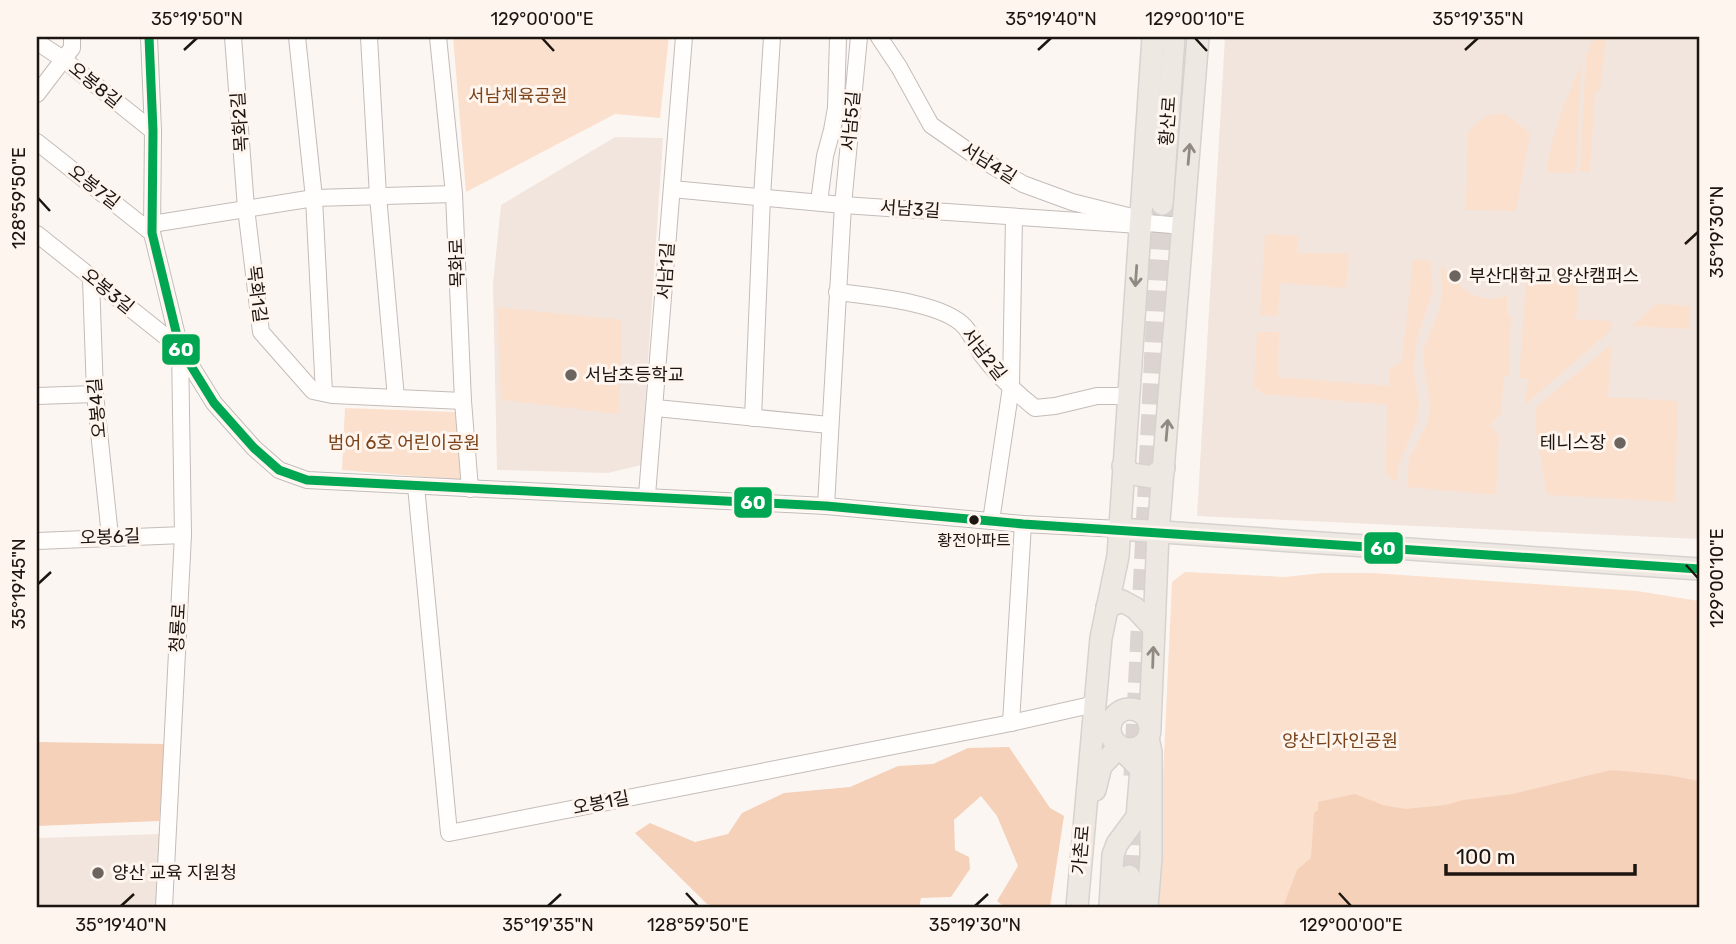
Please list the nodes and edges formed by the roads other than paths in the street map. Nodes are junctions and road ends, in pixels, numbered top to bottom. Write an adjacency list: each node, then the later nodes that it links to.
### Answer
1 (72, 37): 16 (street)
2 (149, 37): 18 (street)
3 (233, 37): 28 (street, 목화2길)
4 (297, 37): 25 (street)
5 (369, 37): 23 (street)
6 (438, 37): 21 (street, 목화로)
7 (684, 37): 20 (street, 서남1길)
8 (772, 37): 24 (street)
9 (838, 37): 26 (street, 서남5길)
10 (859, 37): 27 (street, 서남5길)
11 (879, 37): 29 (street, 서남4길)
12 (1153, 37): 29 (main road)
13 (1174, 37): 29 (main road, 황산로)
14 (1198, 37): 22 (main road, one-way to 14)
15 (37, 42): 16 (street, 오봉8길)
16 (63, 59): 17 (street); 18 (street, 오봉8길)
17 (37, 94)
18 (153, 131): 32 (street)
19 (37, 142): 32 (street, 오봉7길)
20 (672, 189): 24 (street, 서남3길); 44 (street, 서남1길)
21 (454, 194): 23 (street); 43 (street, 목화로)
22 (1185, 195): 29 (main road); 31 (main road)
23 (378, 196): 25 (street); 42 (street)
24 (762, 197): 26 (street, 서남3길); 45 (street)
25 (314, 198): 28 (street); 38 (street)
26 (819, 202): 27 (street, 서남3길)
27 (843, 205): 30 (street, 서남3길); 35 (street)
28 (246, 208): 32 (street); 38 (street, 목화1길)
29 (1146, 215): 30 (street, 서남3길); 31 (street); 41 (main road, one-way to 41)
30 (1014, 217): 37 (street)
31 (1183, 226): 48 (main road, one-way to 31)
32 (152, 229): 36 (street)
33 (37, 234): 34 (street, 오봉3길)
34 (91, 279): 36 (street, 오봉3길); 39 (street, 오봉4길)
35 (837, 292): 37 (street, 서남2길); 46 (street)
36 (180, 348): 49 (street); 58 (street, 청룡로)
37 (1011, 387): 41 (street, 서남2길); 53 (street)
38 (324, 393): 42 (street)
39 (95, 394): 40 (street); 59 (street, 오봉4길)
40 (37, 396)
41 (1128, 396): 47 (main road)
42 (396, 398): 43 (street)
43 (463, 401): 50 (street, 목화로)
44 (656, 408): 45 (street); 51 (street, 서남1길)
45 (753, 418): 46 (street)
46 (830, 425): 52 (street)
47 (1123, 466): 48 (main road); 55 (main road)
48 (1164, 468): 56 (main road)
49 (416, 486): 50 (street); 66 (street, 오봉1길)
50 (470, 489): 51 (street)
51 (647, 495): 52 (street)
52 (825, 506): 53 (street)
53 (991, 521): 54 (street)
54 (1023, 524): 55 (street); 66 (street)
55 (1119, 529): 56 (main road); 61 (main road)
56 (1158, 533): 60 (main road); 62 (main road)
57 (37, 535): 59 (street, 오봉6길)
58 (183, 535): 59 (street, 오봉6길); 73 (street, 청룡로)
59 (110, 536)
60 (1699, 569)
61 (1107, 607): 62 (main road); 63 (main road)
62 (1154, 628): 67 (main road, one-way to 62)
63 (1101, 638): 64 (main road, 가촌로); 65 (main road)
64 (1095, 704): 66 (street, 오봉1길); 72 (main road, 가촌로)
65 (1114, 717): 67 (main road); 68 (main road)
66 (1011, 723)
67 (1149, 732): 68 (main road); 70 (main road)
68 (1119, 747): 69 (main road); 72 (main road)
69 (1115, 849): 70 (main road); 74 (main road)
70 (1151, 858): 76 (main road)
71 (1129, 876): 75 (main road)
72 (1077, 898)
73 (164, 907)
74 (1110, 907)
75 (1127, 907)
76 (1147, 907)

